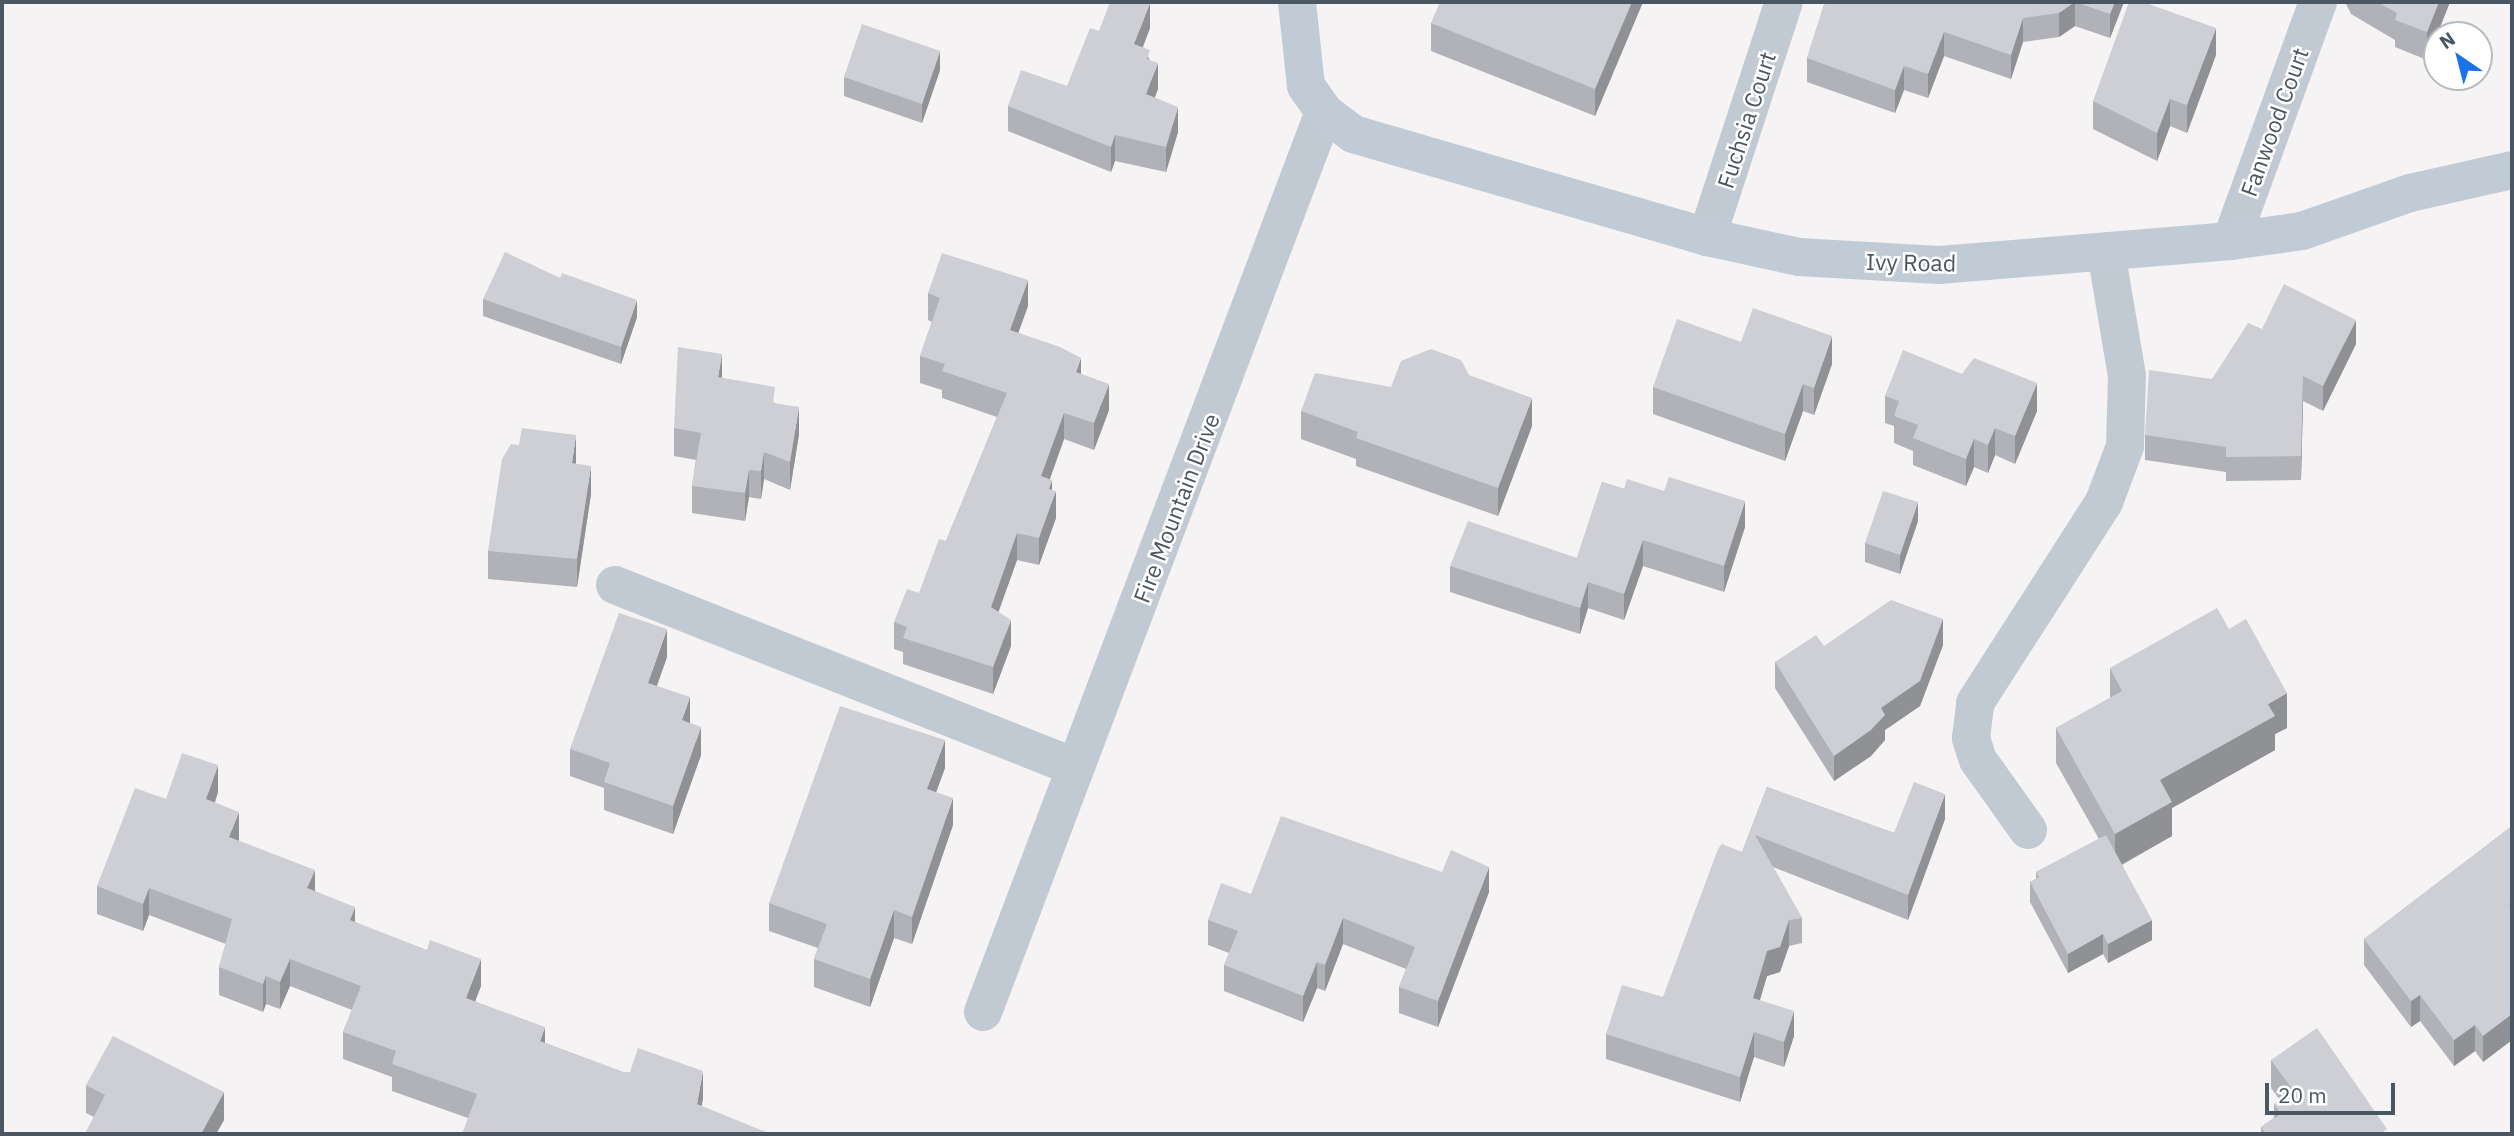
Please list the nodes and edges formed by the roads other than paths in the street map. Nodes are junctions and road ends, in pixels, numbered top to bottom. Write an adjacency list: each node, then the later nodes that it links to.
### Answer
1 (1297, 2): 4 (street)
2 (1784, 2): 6 (street, Fuchsia Court)
3 (2318, 2): 7 (street, Fanwood Court)
4 (1324, 112): 6 (street, Ivy Road); 10 (street, Fire Mountain Drive)
5 (2512, 170): 7 (street, Ivy Road)
6 (1707, 237): 8 (street, Ivy Road)
7 (2231, 241): 8 (street, Ivy Road)
8 (2106, 251): 11 (street)
9 (615, 585): 10 (street)
10 (1075, 767): 12 (street, Fire Mountain Drive)
11 (2028, 830)
12 (983, 1012)

